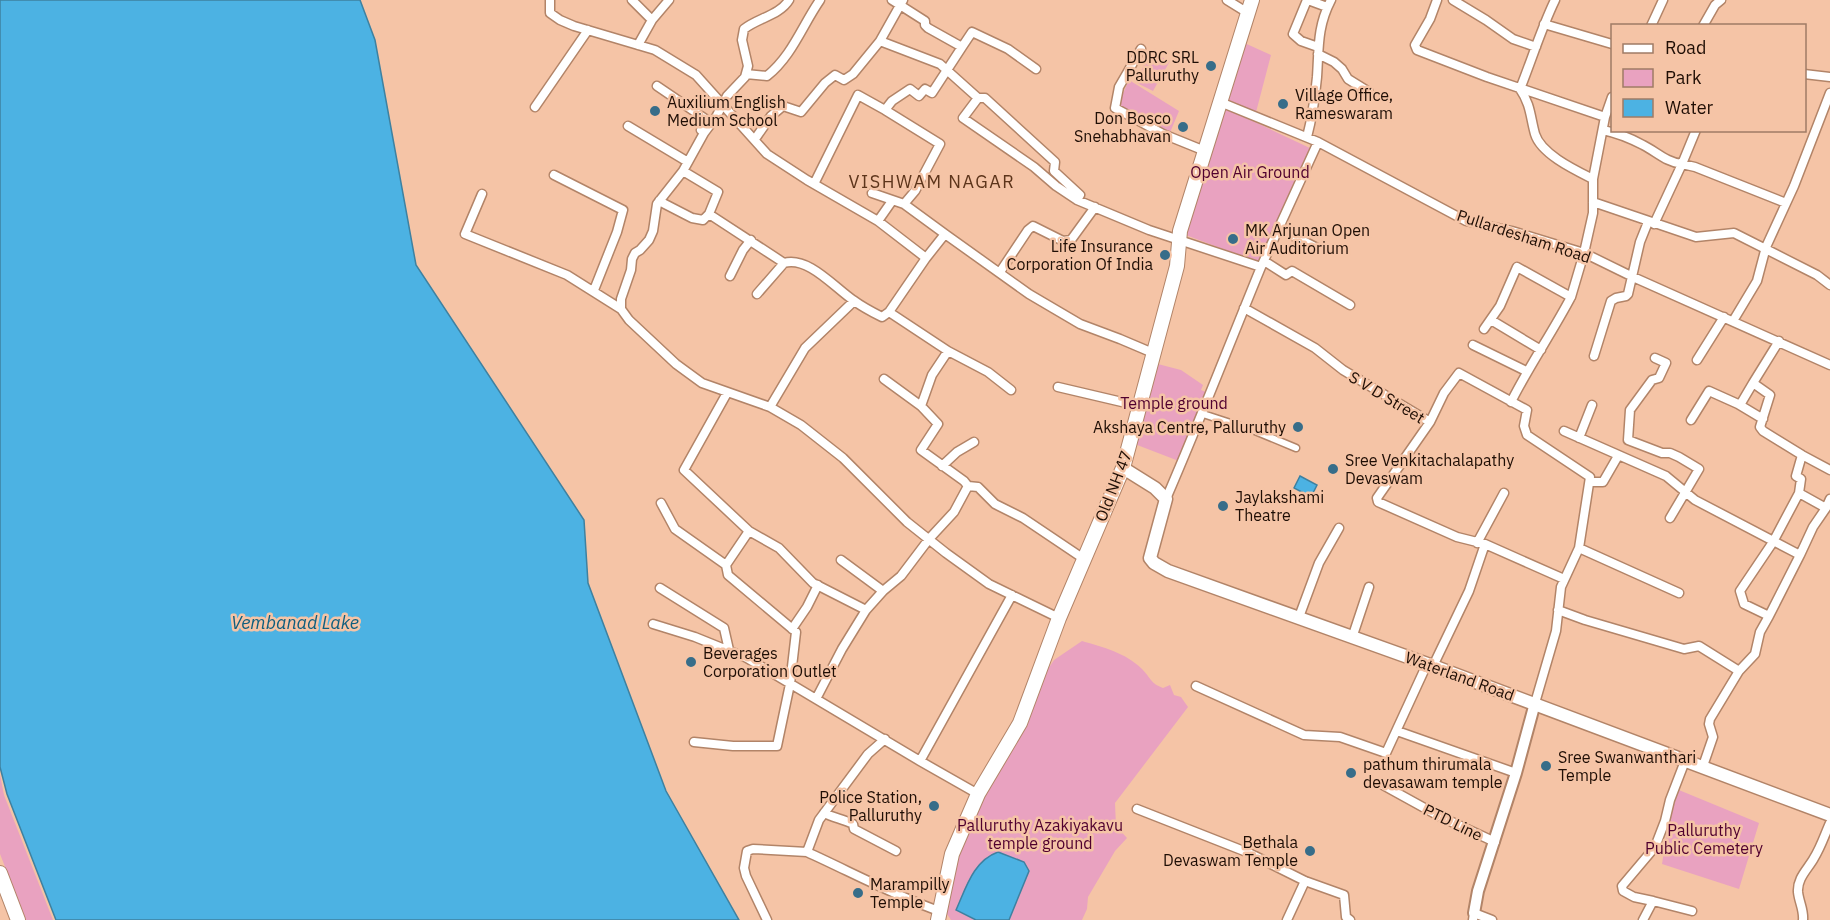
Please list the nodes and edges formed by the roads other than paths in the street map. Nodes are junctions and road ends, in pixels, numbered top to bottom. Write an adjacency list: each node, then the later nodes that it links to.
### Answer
1 (549, 0): 20 (street)
2 (632, 0): 16 (street)
3 (669, 0): 16 (street)
4 (789, 0): 30 (street)
5 (820, 0): 30 (street)
6 (1227, 0): 15 (street)
7 (1307, 0): 14 (street); 27 (street)
8 (1437, 0): 34 (street)
9 (1453, 0): 25 (street)
10 (1555, 0): 17 (street)
11 (1663, 0): 18 (street)
12 (1721, 0): 19 (street)
13 (898, 2): 21 (street); 24 (street)
14 (1329, 3): 27 (street)
15 (1250, 6): 39 (main road, Old NH 47)
16 (652, 20): 23 (street)
17 (1544, 24): 22 (street); 25 (street)
18 (1652, 24)
19 (1704, 24)
20 (588, 30): 23 (street); 41 (street)
21 (880, 41): 28 (street); 50 (street)
22 (1611, 44)
23 (638, 45): 40 (street)
24 (962, 47): 28 (street); 29 (street)
25 (1536, 47): 34 (street)
26 (1141, 49): 52 (street)
27 (1318, 50): 35 (street); 49 (street)
28 (946, 69): 37 (street); 42 (street)
29 (1036, 69)
30 (746, 74): 40 (street)
31 (1806, 74): 32 (street)
32 (1830, 77)
33 (657, 86): 53 (street)
34 (1520, 89): 43 (street); 57 (street)
35 (1369, 92)
36 (1830, 93): 65 (street)
37 (978, 98): 61 (street); 61 (street)
38 (1611, 100): 43 (street)
39 (1220, 102): 49 (street, Pullardesham Road); 52 (main road, Old NH 47)
40 (723, 105): 50 (street); 53 (street)
41 (535, 106)
42 (885, 110): 58 (street); 66 (street)
43 (1605, 117): 45 (street)
44 (628, 126): 53 (street)
45 (1602, 130): 46 (street); 57 (street)
46 (1611, 131)
47 (1617, 132): 54 (street)
48 (1695, 132): 54 (street)
49 (1307, 137): 51 (street, Pullardesham Road)
50 (754, 139): 58 (street)
51 (1318, 142): 71 (street); 77 (street, Pullardesham Road)
52 (1205, 151): 74 (main road, Old NH 47)
53 (686, 160): 55 (street)
54 (1682, 164): 65 (street); 70 (street)
55 (683, 171): 62 (street); 68 (street)
56 (554, 175): 85 (street)
57 (1593, 179): 64 (street)
58 (814, 184): 69 (street)
59 (482, 194): 85 (street)
60 (872, 194): 63 (street)
61 (1077, 200): 67 (street)
62 (659, 201): 68 (street); 91 (street)
63 (891, 201): 66 (street); 69 (street)
64 (1593, 202): 70 (street); 77 (street)
65 (1786, 203): 75 (street)
66 (903, 204): 72 (street)
67 (1095, 207): 74 (street); 81 (street)
68 (709, 214): 73 (street)
69 (878, 220): 78 (street)
70 (1651, 223): 75 (street); 83 (street)
71 (1278, 228): 76 (street); 80 (street)
72 (945, 234): 78 (street); 81 (street)
73 (751, 240): 79 (street); 82 (street)
74 (1180, 240): 80 (street); 101 (main road, Old NH 47)
75 (1766, 247): 84 (street); 95 (street)
76 (1319, 249)
77 (1584, 253): 83 (street, Pullardesham Road); 87 (street)
78 (926, 258): 92 (street)
79 (784, 263): 86 (street); 88 (street)
80 (1262, 264): 89 (street); 90 (street)
81 (1000, 272): 101 (street)
82 (730, 276)
83 (1633, 277): 93 (street, Pullardesham Road); 102 (street)
84 (1830, 285)
85 (594, 291): 91 (street)
86 (758, 294)
87 (1571, 297): 94 (street); 99 (street)
88 (854, 301): 92 (street); 117 (street)
89 (1350, 305)
90 (1244, 308): 118 (street); 121 (street, S V D Street)
91 (621, 309): 111 (street)
92 (889, 312): 100 (street)
93 (1724, 317): 95 (street, Pullardesham Road); 104 (street)
94 (1491, 320): 96 (street); 99 (street)
95 (1733, 321): 97 (street, Pullardesham Road)
96 (1485, 328)
97 (1779, 341): 105 (street, Pullardesham Road); 108 (street)
98 (1473, 345): 106 (street)
99 (1541, 350): 106 (street)
100 (948, 351): 110 (street); 115 (street)
101 (1153, 353): 116 (main road, Old NH 47)
102 (1594, 356)
103 (1655, 358): 133 (street)
104 (1697, 360)
105 (1830, 365)
106 (1526, 371): 112 (street)
107 (884, 379): 115 (street)
108 (1753, 383): 114 (street); 119 (street)
109 (1058, 387): 116 (street)
110 (1011, 390)
111 (727, 393): 117 (street); 142 (street)
112 (1511, 402): 121 (street); 131 (street)
113 (1592, 405): 123 (street)
114 (1740, 405): 119 (street); 120 (street)
115 (921, 406): 128 (street)
116 (1139, 406): 129 (main road, Old NH 47)
117 (770, 407): 143 (street)
118 (1203, 414): 125 (street); 137 (street)
119 (1763, 419): 126 (street)
120 (1690, 420)
121 (1430, 422): 145 (street, S V D Street)
122 (1564, 431): 123 (street)
123 (1579, 438): 127 (street)
124 (974, 442): 128 (street)
125 (1296, 448)
126 (1802, 454): 130 (street); 135 (street)
127 (1618, 456): 131 (street); 133 (street)
128 (942, 466): 132 (street)
129 (1123, 468): 137 (main road); 148 (main road, Old NH 47)
130 (1830, 470)
131 (1590, 483): 146 (street)
132 (968, 486): 143 (street); 148 (street)
133 (1685, 491): 140 (street); 144 (street)
134 (1504, 493): 145 (street)
135 (1799, 493): 139 (street); 144 (street)
136 (1830, 499): 139 (street)
137 (1166, 500): 161 (main road, Waterland Road)
138 (662, 503): 150 (street)
139 (1826, 508): 147 (street)
140 (1670, 518)
141 (1339, 528): 161 (street)
142 (748, 531): 150 (street); 152 (street)
143 (929, 539): 155 (street); 157 (street)
144 (1773, 542): 147 (street); 160 (street)
145 (1481, 544): 151 (street, S V D Street); 167 (street)
146 (1579, 548): 151 (street); 156 (street)
147 (1800, 555): 160 (street)
148 (1084, 559): 162 (main road, Old NH 47)
149 (841, 560): 155 (street)
150 (726, 565): 164 (street)
151 (1564, 579): 159 (street)
152 (818, 585): 158 (street); 164 (street)
153 (1370, 587): 165 (street)
154 (660, 588): 166 (street)
155 (883, 591): 158 (street)
156 (1679, 593)
157 (1012, 595): 162 (street); 176 (street)
158 (866, 610): 171 (street)
159 (1557, 610): 168 (street); 172 (street)
160 (1769, 616): 168 (street)
161 (1299, 617): 165 (main road, Waterland Road)
162 (1059, 618): 181 (main road, Old NH 47)
163 (653, 624): 166 (street)
164 (792, 629): 169 (street)
165 (1352, 638): 167 (main road, Waterland Road)
166 (729, 650): 169 (street)
167 (1430, 665): 172 (main road, Waterland Road); 173 (street)
168 (1739, 671): 178 (street)
169 (790, 684): 171 (street); 175 (street)
170 (1196, 686): 173 (street)
171 (816, 699): 174 (street)
172 (1535, 703): 177 (main road, Waterland Road); 179 (street)
173 (1397, 731): 179 (street)
174 (885, 739): 176 (street); 183 (street)
175 (694, 742)
176 (920, 761): 181 (street)
177 (1685, 761): 178 (main road, Waterland Road); 191 (street)
178 (1703, 766): 184 (main road, Waterland Road)
179 (1516, 773): 186 (street)
180 (1380, 784): 186 (street, PTD Line)
181 (978, 794): 193 (main road, Old NH 47)
182 (1137, 809): 190 (street)
183 (824, 813): 187 (street); 188 (street)
184 (1830, 815)
185 (1830, 822): 201 (street)
186 (1495, 842): 194 (street)
187 (896, 851)
188 (807, 852): 193 (street); 196 (street)
189 (0, 873): 195 (main road)
190 (1305, 881): 197 (street); 198 (street)
191 (1653, 901): 192 (street); 200 (street)
192 (1692, 911)
193 (938, 916)
194 (1473, 916): 199 (street)
195 (18, 920)
196 (767, 920)
197 (1287, 920)
198 (1350, 920)
199 (1492, 920)
200 (1643, 920)
201 (1803, 920)

